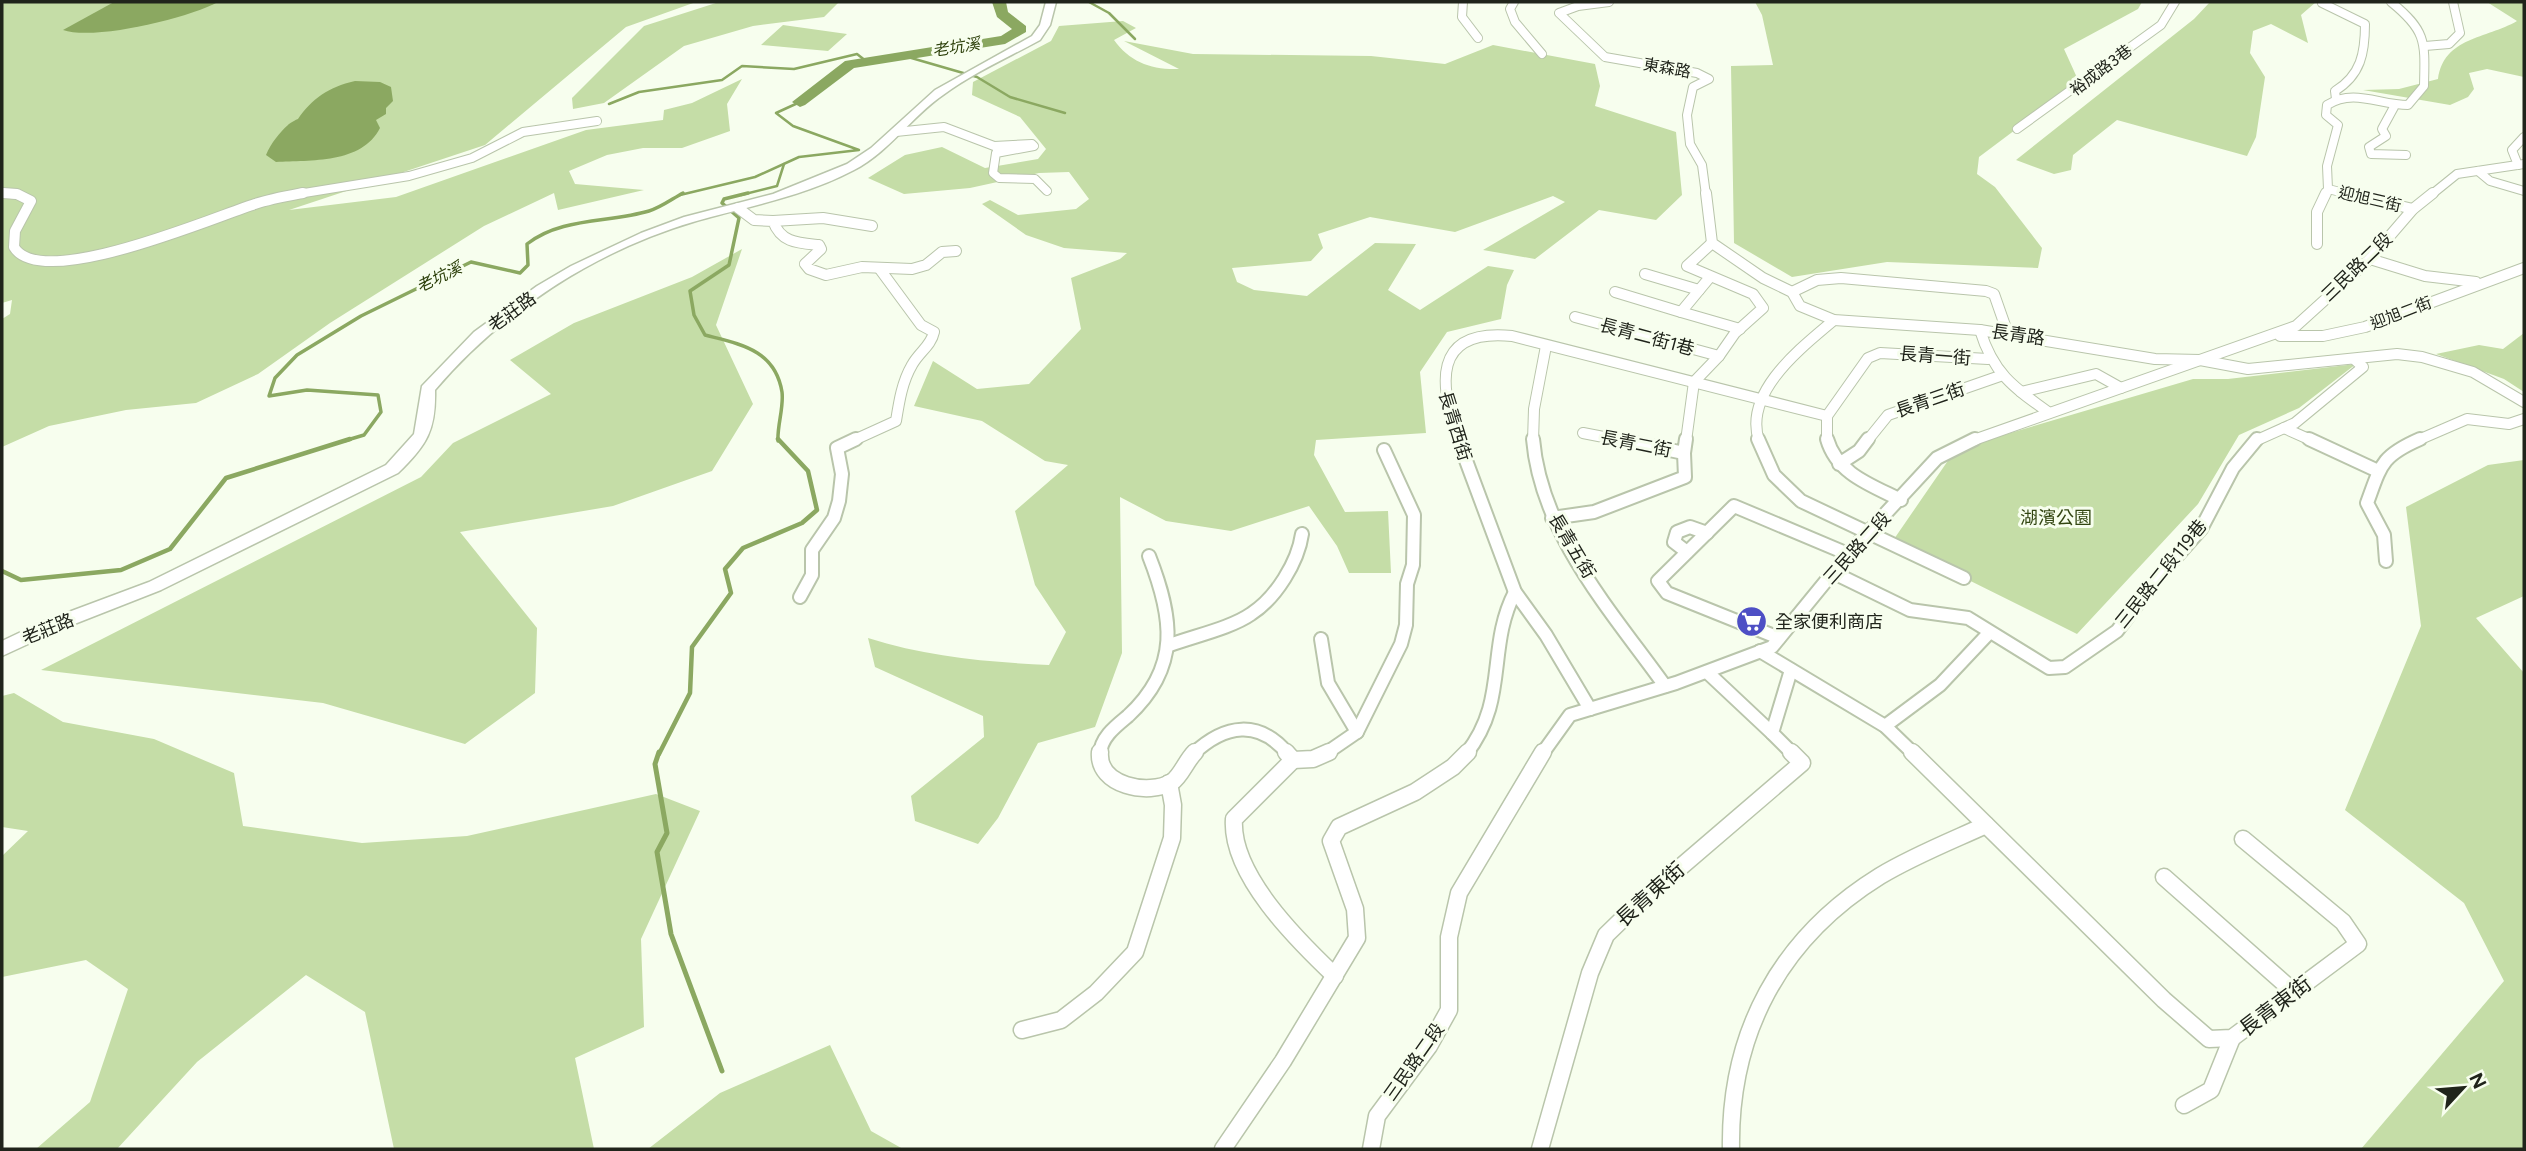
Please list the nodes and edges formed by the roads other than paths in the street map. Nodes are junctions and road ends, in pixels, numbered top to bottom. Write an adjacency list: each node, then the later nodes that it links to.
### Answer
1 (1051, 2): 16 (street, 老莊路)
2 (1464, 2): 9 (street)
3 (1514, 2): 11 (street)
4 (1609, 2): 25 (street, 東森路)
5 (2175, 2): 15 (street, 裕成路3巷)
6 (2391, 2): 10 (street)
7 (2453, 2): 10 (street)
8 (2322, 4): 12 (street)
9 (1478, 38)
10 (2424, 46): 13 (street)
11 (1542, 54)
12 (2336, 99): 13 (street); 21 (street, 迎旭三街)
13 (2394, 107): 18 (street)
14 (597, 121): 24 (street)
15 (2017, 129)
16 (896, 132): 22 (street); 26 (street, 老莊路)
17 (2524, 137): 19 (street)
18 (2406, 155)
19 (2521, 165): 20 (street, 三民路二段)
20 (2478, 171): 23 (street); 27 (street, 三民路二段)
21 (2328, 189): 27 (street, 迎旭三街); 31 (street, 迎旭三街)
22 (1047, 191)
23 (2524, 191)
24 (2, 193)
25 (1705, 198): 30 (street)
26 (732, 209): 28 (street); 86 (street, 老莊路)
27 (2413, 209): 33 (street, 三民路二段)
28 (773, 221): 29 (street); 34 (street)
29 (872, 226)
30 (1712, 243): 37 (street); 41 (street, 長青路)
31 (2317, 244)
32 (956, 251): 34 (street)
33 (2370, 259): 38 (street); 48 (street, 三民路二段)
34 (879, 268): 81 (street)
35 (2524, 268): 38 (street, 迎旭二街)
36 (1645, 274): 39 (street)
37 (1710, 277): 39 (street); 45 (street)
38 (2483, 282): 48 (street, 迎旭二街)
39 (1699, 290): 42 (street)
40 (1615, 292): 42 (street)
41 (1792, 292): 44 (street, 長青路); 47 (street)
42 (1681, 312): 45 (street)
43 (1575, 317): 50 (street, 長青二街1巷)
44 (1834, 320): 46 (street, 長青路); 58 (street)
45 (1740, 329): 50 (street)
46 (1980, 330): 47 (street, 長青路); 51 (street)
47 (2008, 334): 53 (street, 長青路)
48 (2273, 336): 53 (street, 三民路二段)
49 (1546, 346): 55 (street, 長青西街); 70 (street, 長青五街); 80 (street, 長青西街)
50 (1719, 356): 55 (street)
51 (1988, 359): 54 (street); 61 (street, 長青一街)
52 (2354, 359): 53 (street); 59 (street); 63 (street, 三民路二段119巷)
53 (2200, 360): 56 (street, 三民路二段)
54 (2000, 376): 57 (street); 67 (street, 長青三街)
55 (1694, 383): 58 (street, 長青西街); 66 (street, 長青二街)
56 (2121, 388): 57 (street); 60 (street, 三民路二段)
57 (2021, 392): 60 (street)
58 (1761, 400): 61 (street, 長青西街); 73 (street)
59 (2524, 402)
60 (2048, 412): 69 (street, 三民路二段)
61 (1827, 416): 67 (street)
62 (2524, 419): 68 (street)
63 (2284, 428): 68 (street); 82 (street, 三民路二段119巷)
64 (1583, 433): 66 (street, 長青二街)
65 (1384, 450): 93 (street)
66 (1684, 453): 70 (street)
67 (1839, 464): 69 (street)
68 (2378, 471): 77 (street)
69 (1901, 500): 73 (street, 三民路二段)
70 (1552, 518): 90 (street, 長青五街)
71 (1707, 533): 74 (street); 74 (street); 75 (street)
72 (1302, 534): 85 (street)
73 (1868, 535): 75 (street, 三民路二段); 79 (street)
74 (1691, 548): 84 (street)
75 (1848, 554): 78 (street, 三民路二段)
76 (1149, 556): 85 (street)
77 (2386, 561)
78 (1834, 573): 82 (street, 三民路二段119巷); 84 (street, 三民路二段)
79 (1964, 578)
80 (1516, 592): 91 (street, 長青西街); 101 (street)
81 (800, 597)
82 (1989, 633): 92 (street)
83 (1321, 639): 93 (street)
84 (1779, 639): 87 (street, 三民路二段)
85 (1170, 645): 97 (street)
86 (2, 649)
87 (1760, 651): 88 (street, 長青東街); 89 (street, 三民路二段)
88 (1791, 670): 92 (street, 長青東街); 94 (street)
89 (1707, 672): 90 (street, 三民路二段); 94 (street)
90 (1665, 686): 91 (street, 三民路二段)
91 (1590, 709): 107 (street, 三民路二段)
92 (1885, 726): 98 (street, 長青東街)
93 (1357, 732): 95 (street)
94 (1772, 733): 96 (street)
95 (1293, 760): 97 (street); 101 (street)
96 (1802, 763): 108 (street, 長青東街)
97 (1169, 783): 103 (street)
98 (1986, 825): 104 (street, 長青東街); 109 (street)
99 (2243, 839): 102 (street, 長青東街)
100 (2164, 877): 102 (street)
101 (1335, 976): 106 (street)
102 (2294, 992): 104 (street, 長青東街)
103 (1022, 1030)
104 (2232, 1038): 105 (street)
105 (2184, 1105)
106 (1223, 1149)
107 (1371, 1149)
108 (1540, 1149)
109 (1731, 1149)

